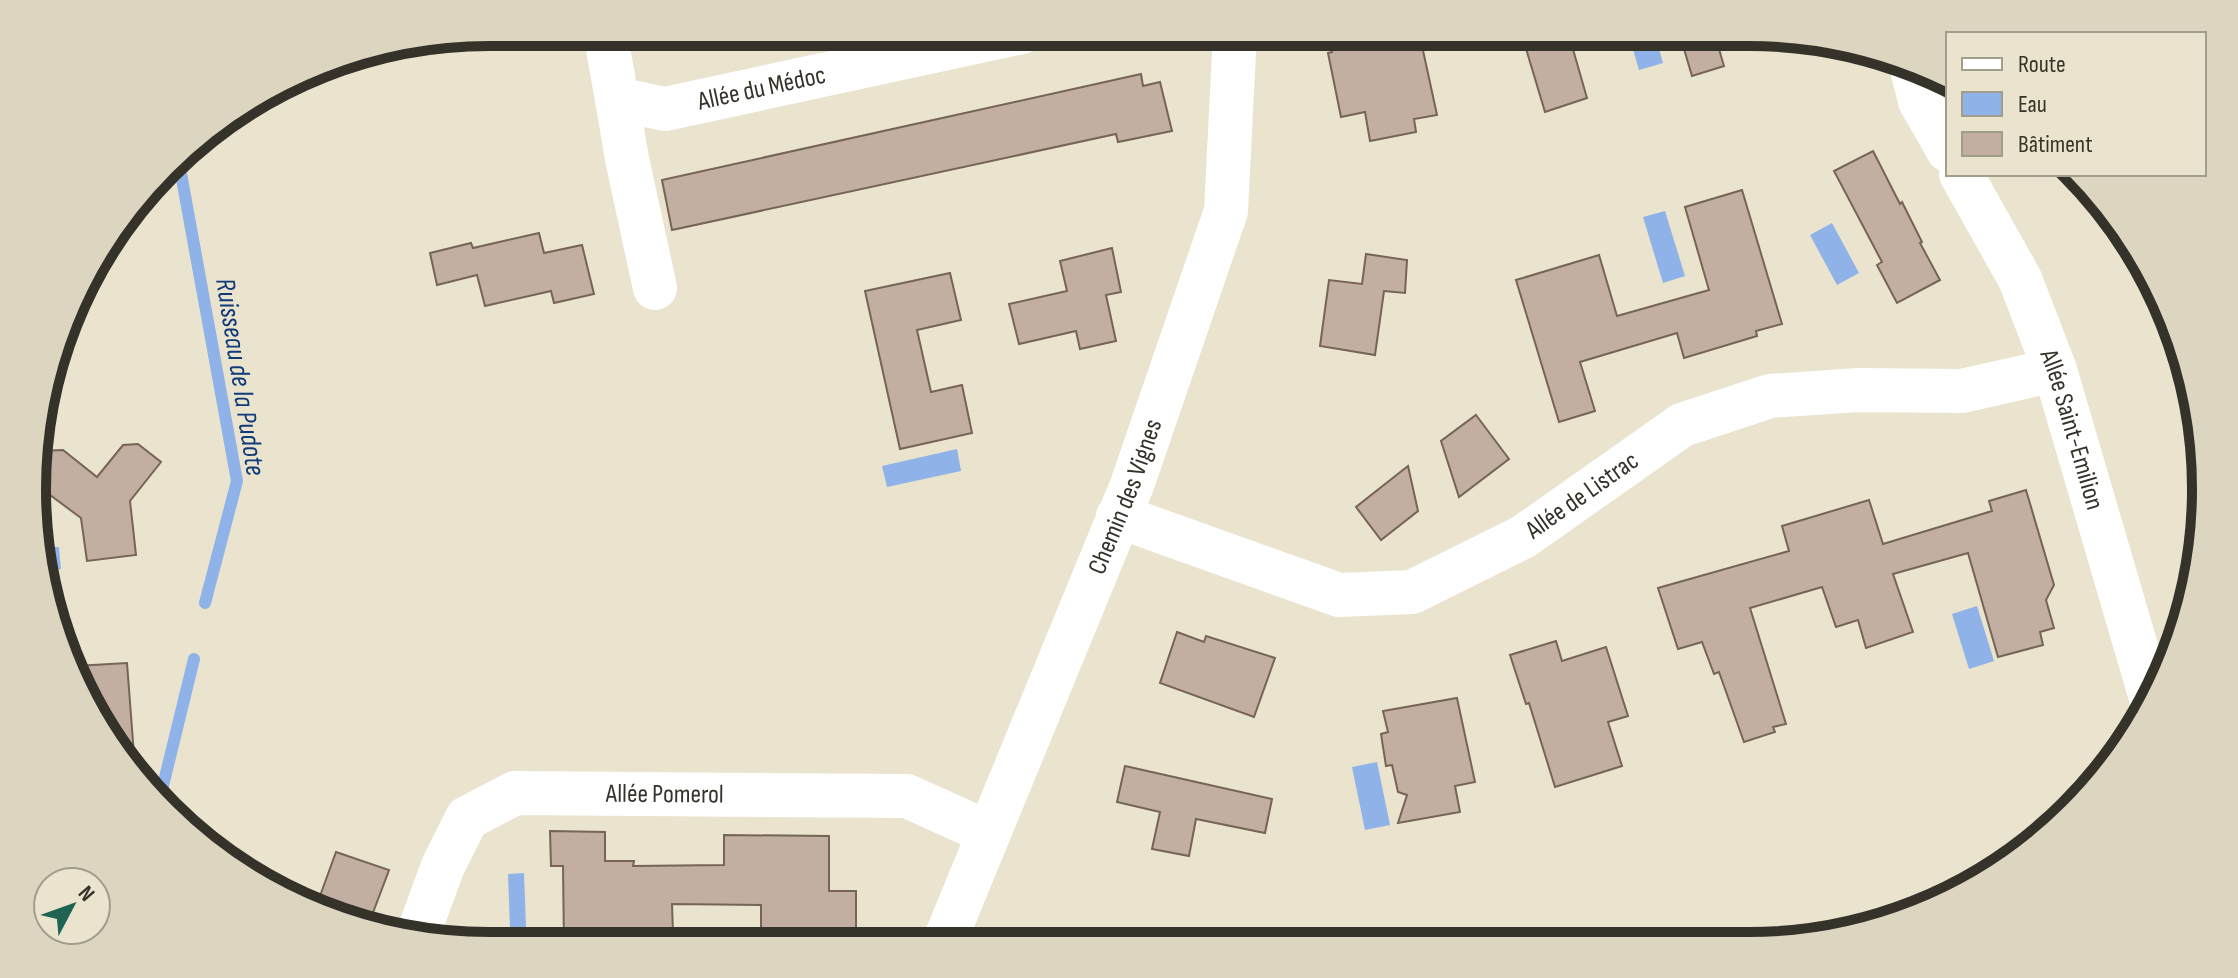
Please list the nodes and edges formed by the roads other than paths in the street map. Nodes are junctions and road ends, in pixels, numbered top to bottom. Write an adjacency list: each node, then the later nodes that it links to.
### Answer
1 (608, 46): 5 (street)
2 (957, 46): 5 (street, Allée du Médoc)
3 (1234, 46): 10 (street, Chemin des Vignes)
4 (1914, 78): 6 (street)
5 (617, 99): 8 (street)
6 (1946, 146)
7 (1962, 176): 9 (street, Allée Saint-Emilion)
8 (655, 288)
9 (2055, 370): 10 (street, Allée de Listrac); 11 (street, Allée Saint-Emilion)
10 (1118, 516): 12 (street, Chemin des Vignes)
11 (2147, 683)
12 (989, 833): 13 (street, Allée Pomerol); 14 (street, Chemin des Vignes)
13 (421, 926)
14 (948, 932)

